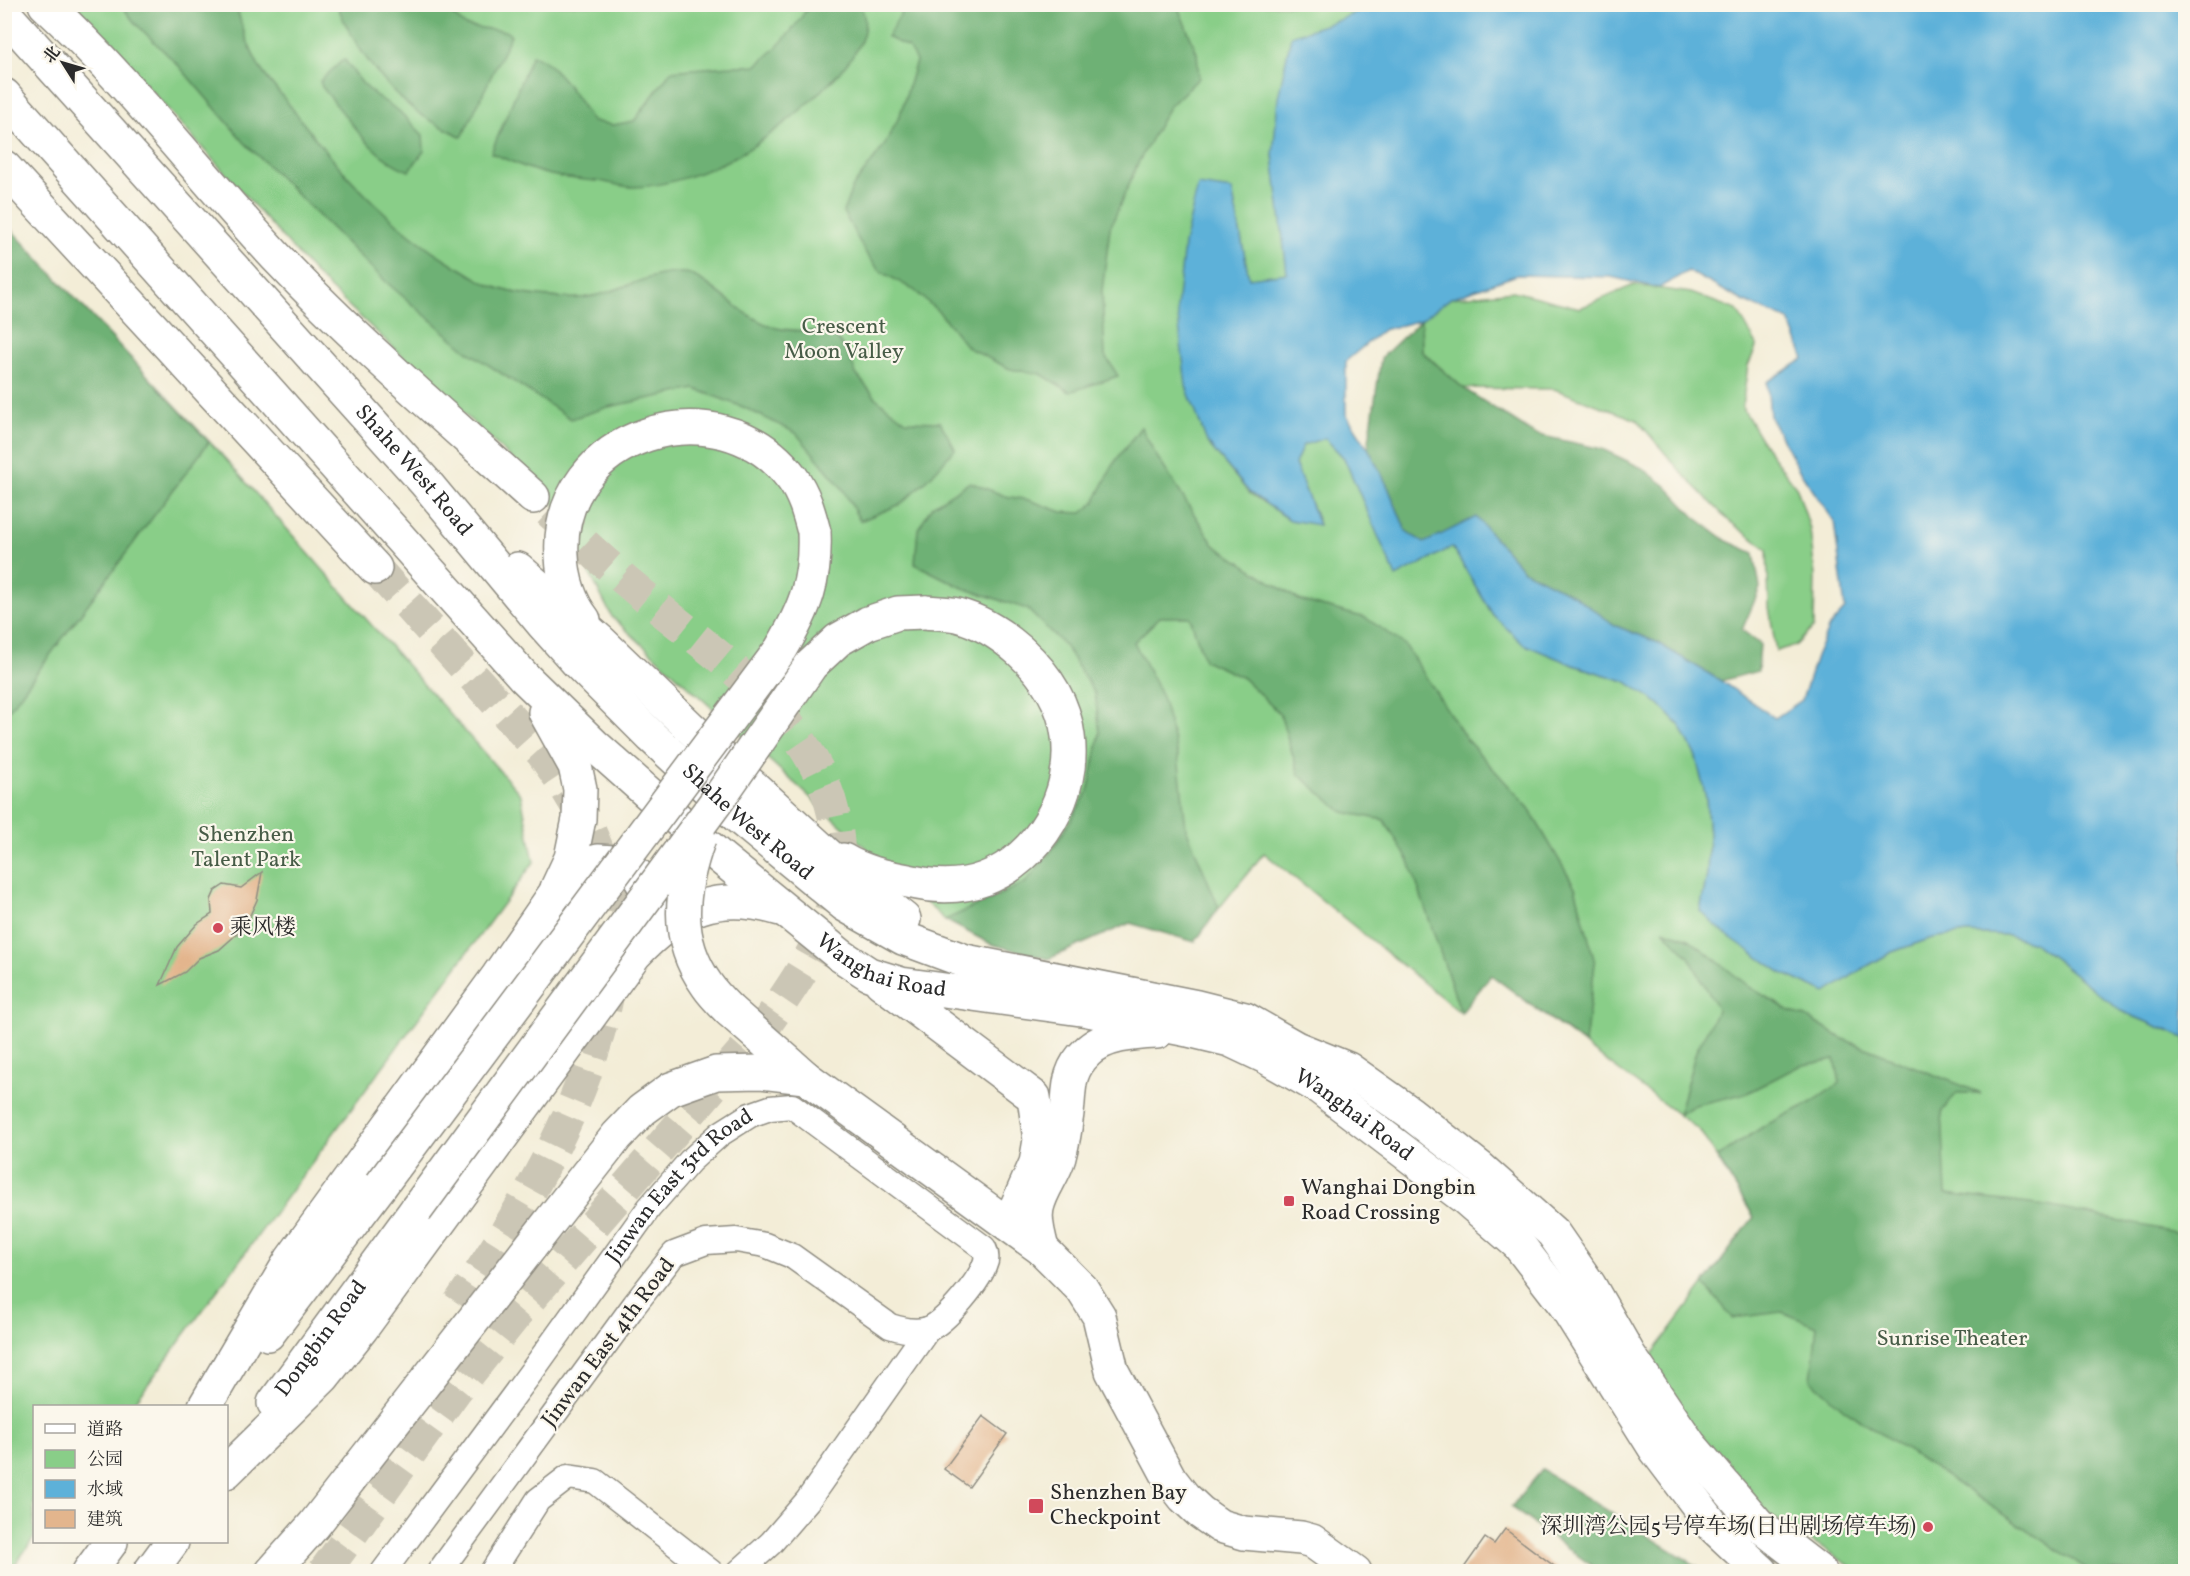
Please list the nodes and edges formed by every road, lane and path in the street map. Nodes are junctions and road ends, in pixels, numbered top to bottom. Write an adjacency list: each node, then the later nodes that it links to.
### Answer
1 (45, 4): 6 (main road)
2 (4, 13): 5 (main road, Shahe West Road)
3 (4, 95): 9 (main road, Shahe West Road)
4 (4, 167): 7 (main road)
5 (425, 482): 8 (main road); 13 (main road, Shahe West Road)
6 (533, 497)
7 (375, 568)
8 (602, 642): 11 (main road); 27 (main road, Dongbin Road, bridge)
9 (524, 677): 12 (main road); 14 (main road, Shahe West Road)
10 (719, 798): 11 (main road, bridge); 19 (main road, bridge); 28 (main road, Dongbin Road, bridge)
11 (810, 838): 16 (main road)
12 (554, 895): 15 (main road); 26 (main road)
13 (845, 905): 16 (main road, Wanghai Road)
14 (784, 911): 15 (main road); 17 (main road, Wanghai Road)
15 (635, 954): 29 (main road)
16 (965, 961): 43 (main road, Wanghai Road)
17 (869, 974): 18 (main road, Wanghai Road); 20 (main road)
18 (1188, 1029): 23 (main road); 42 (main road, Wanghai Road)
19 (805, 1077): 21 (main road); 36 (main road)
20 (1028, 1182): 21 (main road); 22 (main road)
21 (980, 1204): 22 (main road)
22 (1009, 1224): 23 (main road)
23 (1042, 1249): 41 (main road)
24 (459, 1304): 35 (main road)
25 (928, 1329): 37 (street, Jinwan East 3rd Road); 38 (street, Jinwan East 4th Road); 40 (street)
26 (206, 1405)
27 (215, 1405)
28 (228, 1466)
29 (228, 1467)
30 (110, 1543): 33 (main road)
31 (171, 1543): 34 (main road)
32 (499, 1569): 39 (street)
33 (89, 1572)
34 (150, 1572)
35 (263, 1572)
36 (272, 1572)
37 (383, 1572)
38 (440, 1572)
39 (711, 1572)
40 (739, 1572)
41 (1355, 1572)
42 (1762, 1572)
43 (1820, 1572)

